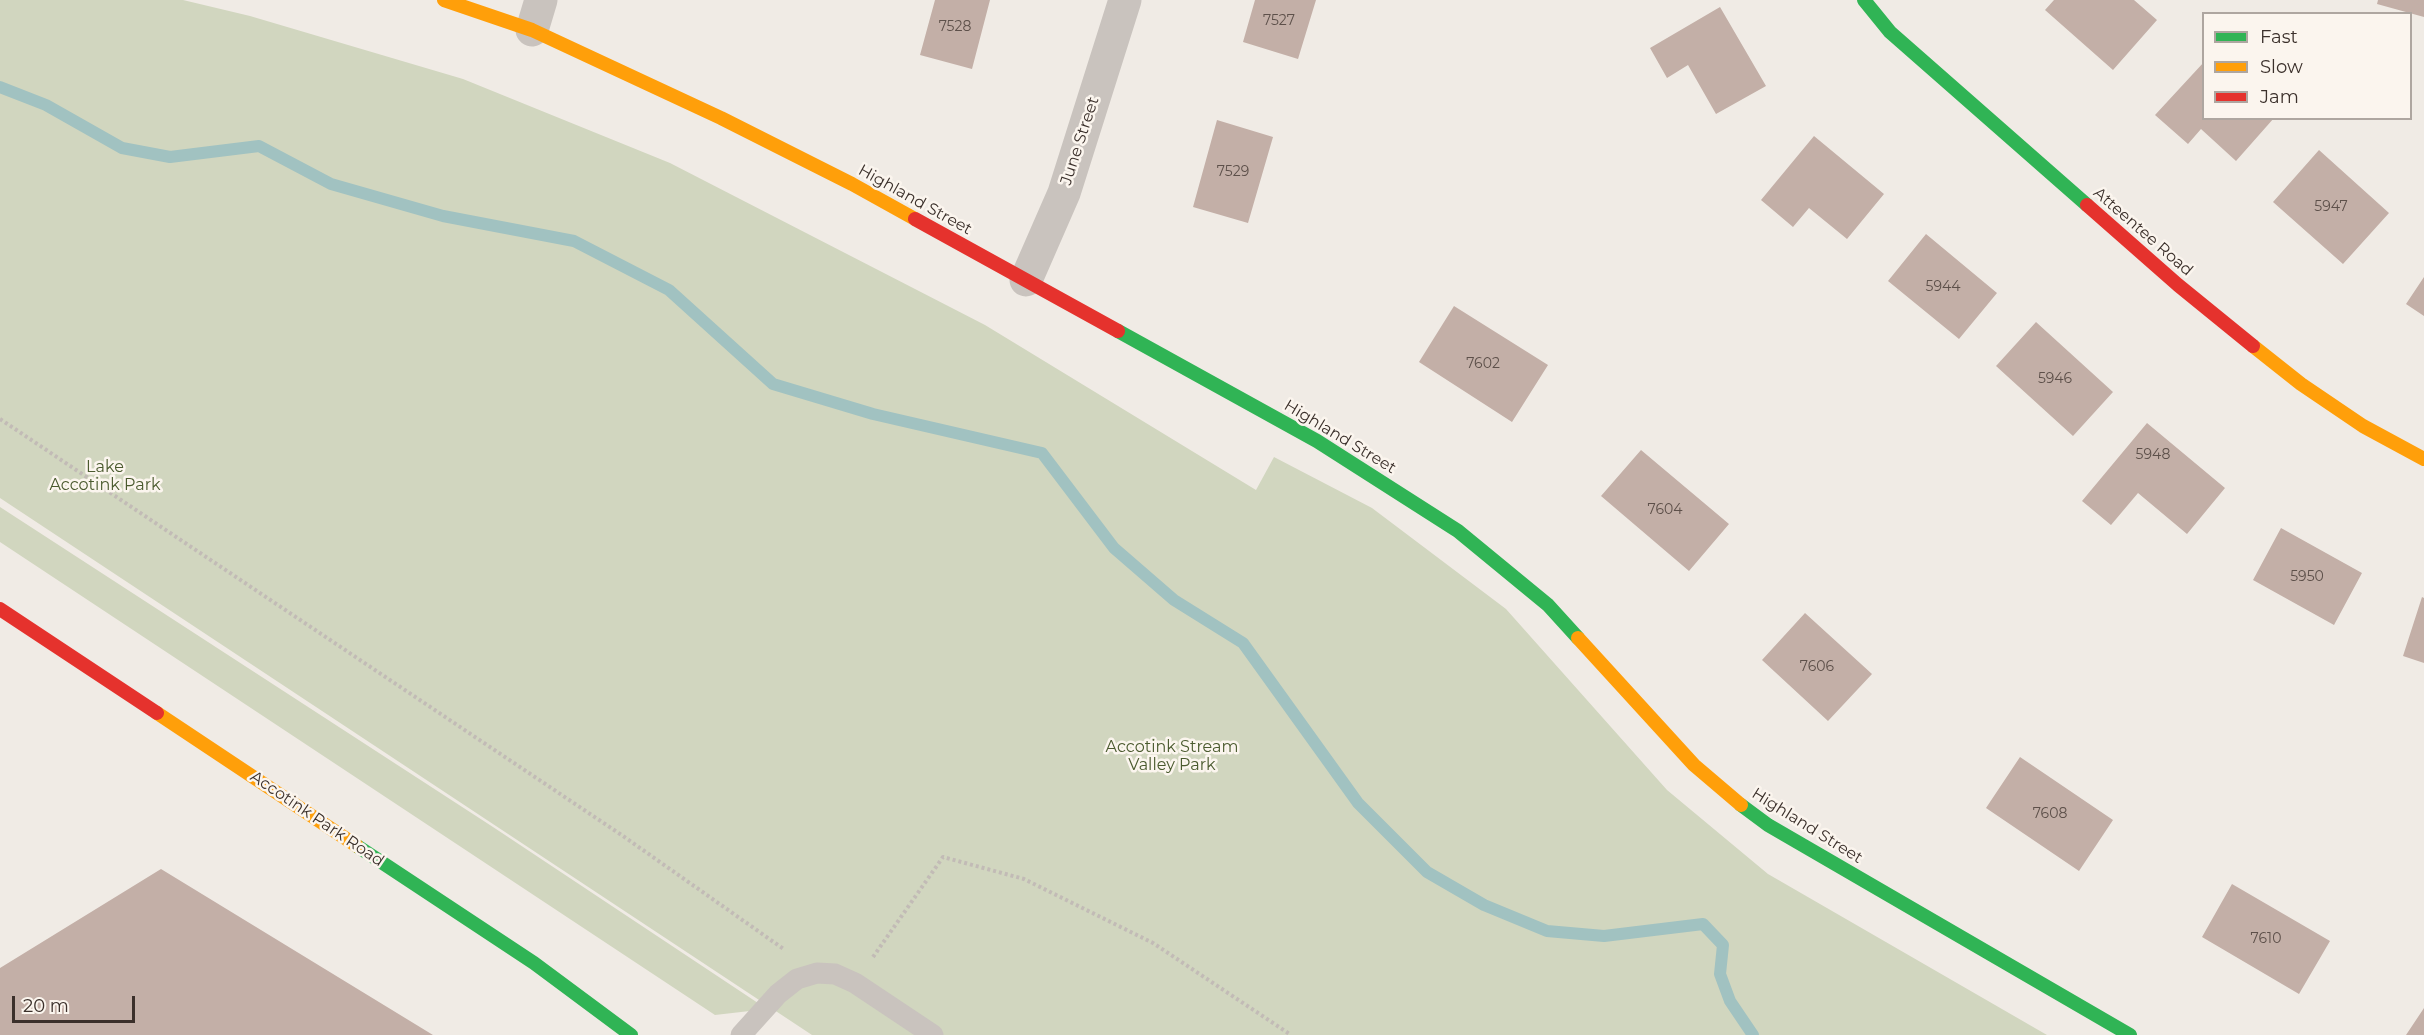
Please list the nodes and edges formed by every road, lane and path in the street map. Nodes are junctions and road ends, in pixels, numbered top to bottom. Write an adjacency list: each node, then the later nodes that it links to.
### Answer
1 (444, 0): 4 (street, Highland Street)
2 (1125, 0): 5 (street, June Street)
3 (1864, 0): 7 (street, Atteentee Road)
4 (536, 15): 5 (street, Highland Street)
5 (1026, 280): 15 (street, Highland Street)
6 (0, 420): 9 (path)
7 (2424, 459)
8 (0, 609): 11 (street, Accotink Park Road)
9 (817, 973): 10 (lane); 12 (lane)
10 (855, 982): 13 (lane); 14 (path)
11 (632, 1035)
12 (741, 1035)
13 (933, 1035)
14 (1291, 1035)
15 (2130, 1035)

